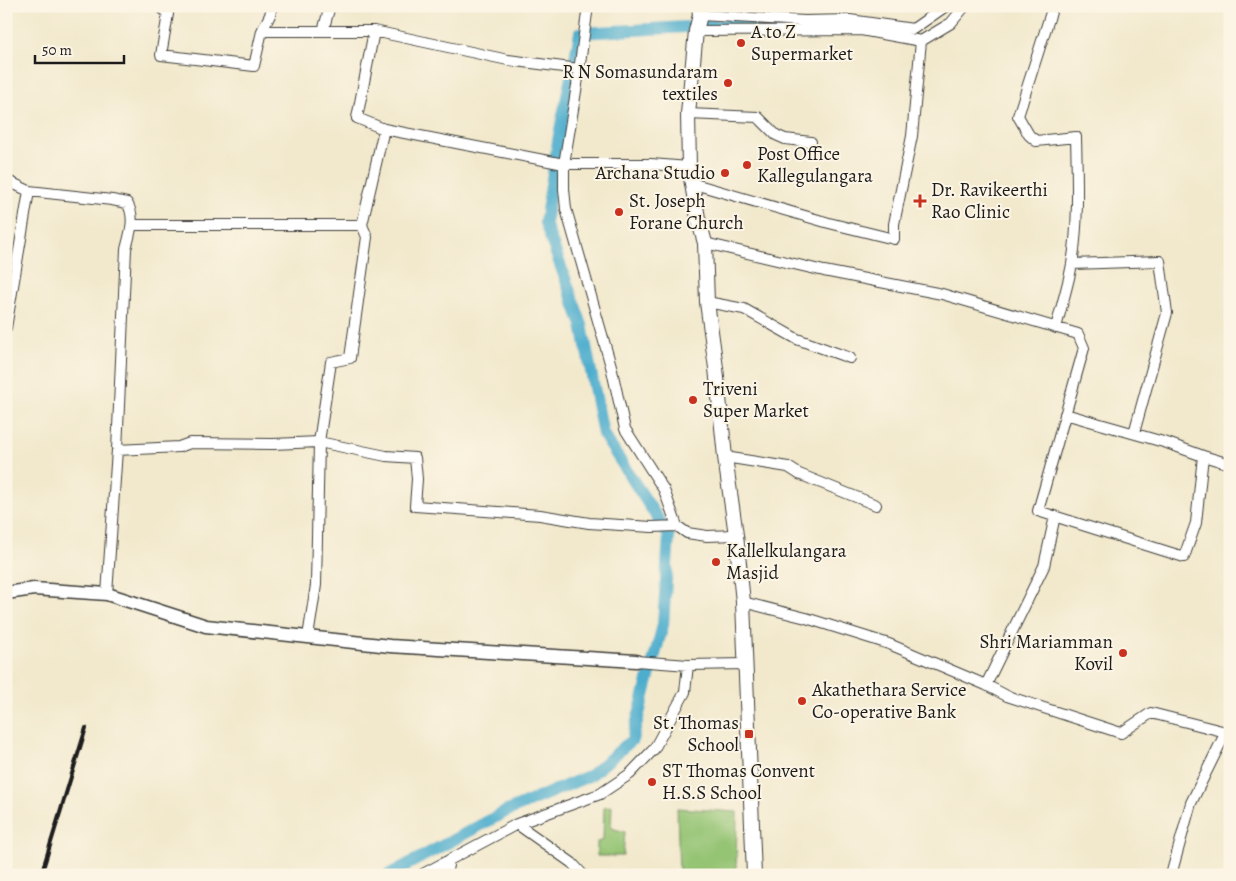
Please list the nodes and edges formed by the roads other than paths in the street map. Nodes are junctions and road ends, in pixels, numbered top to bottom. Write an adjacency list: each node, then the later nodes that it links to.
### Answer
1 (160, 6): 9 (street)
2 (272, 6): 9 (street)
3 (330, 6): 10 (street)
4 (946, 6): 8 (street)
5 (966, 6): 13 (street)
6 (1053, 6): 26 (street)
7 (587, 7): 14 (street)
8 (698, 9): 12 (main road)
9 (262, 30): 10 (street)
10 (324, 30): 11 (street)
11 (374, 30): 14 (street); 16 (street)
12 (696, 30): 13 (street); 15 (main road)
13 (921, 41): 21 (street)
14 (580, 64): 18 (street)
15 (688, 114): 17 (street); 19 (main road)
16 (384, 129): 18 (street); 24 (street)
17 (811, 142)
18 (564, 164): 19 (street); 40 (street)
19 (689, 167): 21 (main road)
20 (6, 180): 22 (street)
21 (691, 183): 25 (main road)
22 (29, 191): 23 (street); 28 (street)
23 (132, 225): 24 (street); 34 (street)
24 (362, 225): 33 (street)
25 (705, 243): 27 (main road); 29 (street)
26 (1072, 264): 29 (street); 32 (street)
27 (707, 302): 30 (street); 36 (main road)
28 (6, 328)
29 (1056, 328): 31 (street)
30 (850, 358)
31 (1065, 414): 32 (street); 39 (street)
32 (1134, 433): 35 (street)
33 (319, 442): 34 (street); 40 (street); 45 (street)
34 (117, 450): 43 (street)
35 (1203, 456): 37 (street); 39 (street)
36 (725, 457): 38 (street); 41 (main road)
37 (1230, 464)
38 (876, 505)
39 (1055, 516): 49 (street)
40 (677, 526): 41 (street)
41 (736, 535): 44 (main road)
42 (6, 592): 43 (street)
43 (107, 594): 45 (street)
44 (743, 602): 47 (main road); 49 (street)
45 (308, 637): 46 (street)
46 (636, 661): 48 (street)
47 (746, 664): 48 (street); 56 (main road)
48 (688, 665): 51 (street)
49 (986, 684): 50 (street)
50 (1228, 733): 57 (street)
51 (517, 824): 52 (street); 55 (street)
52 (449, 860): 53 (street); 54 (street)
53 (421, 875)
54 (446, 875)
55 (583, 875)
56 (754, 875)
57 (1171, 875)

